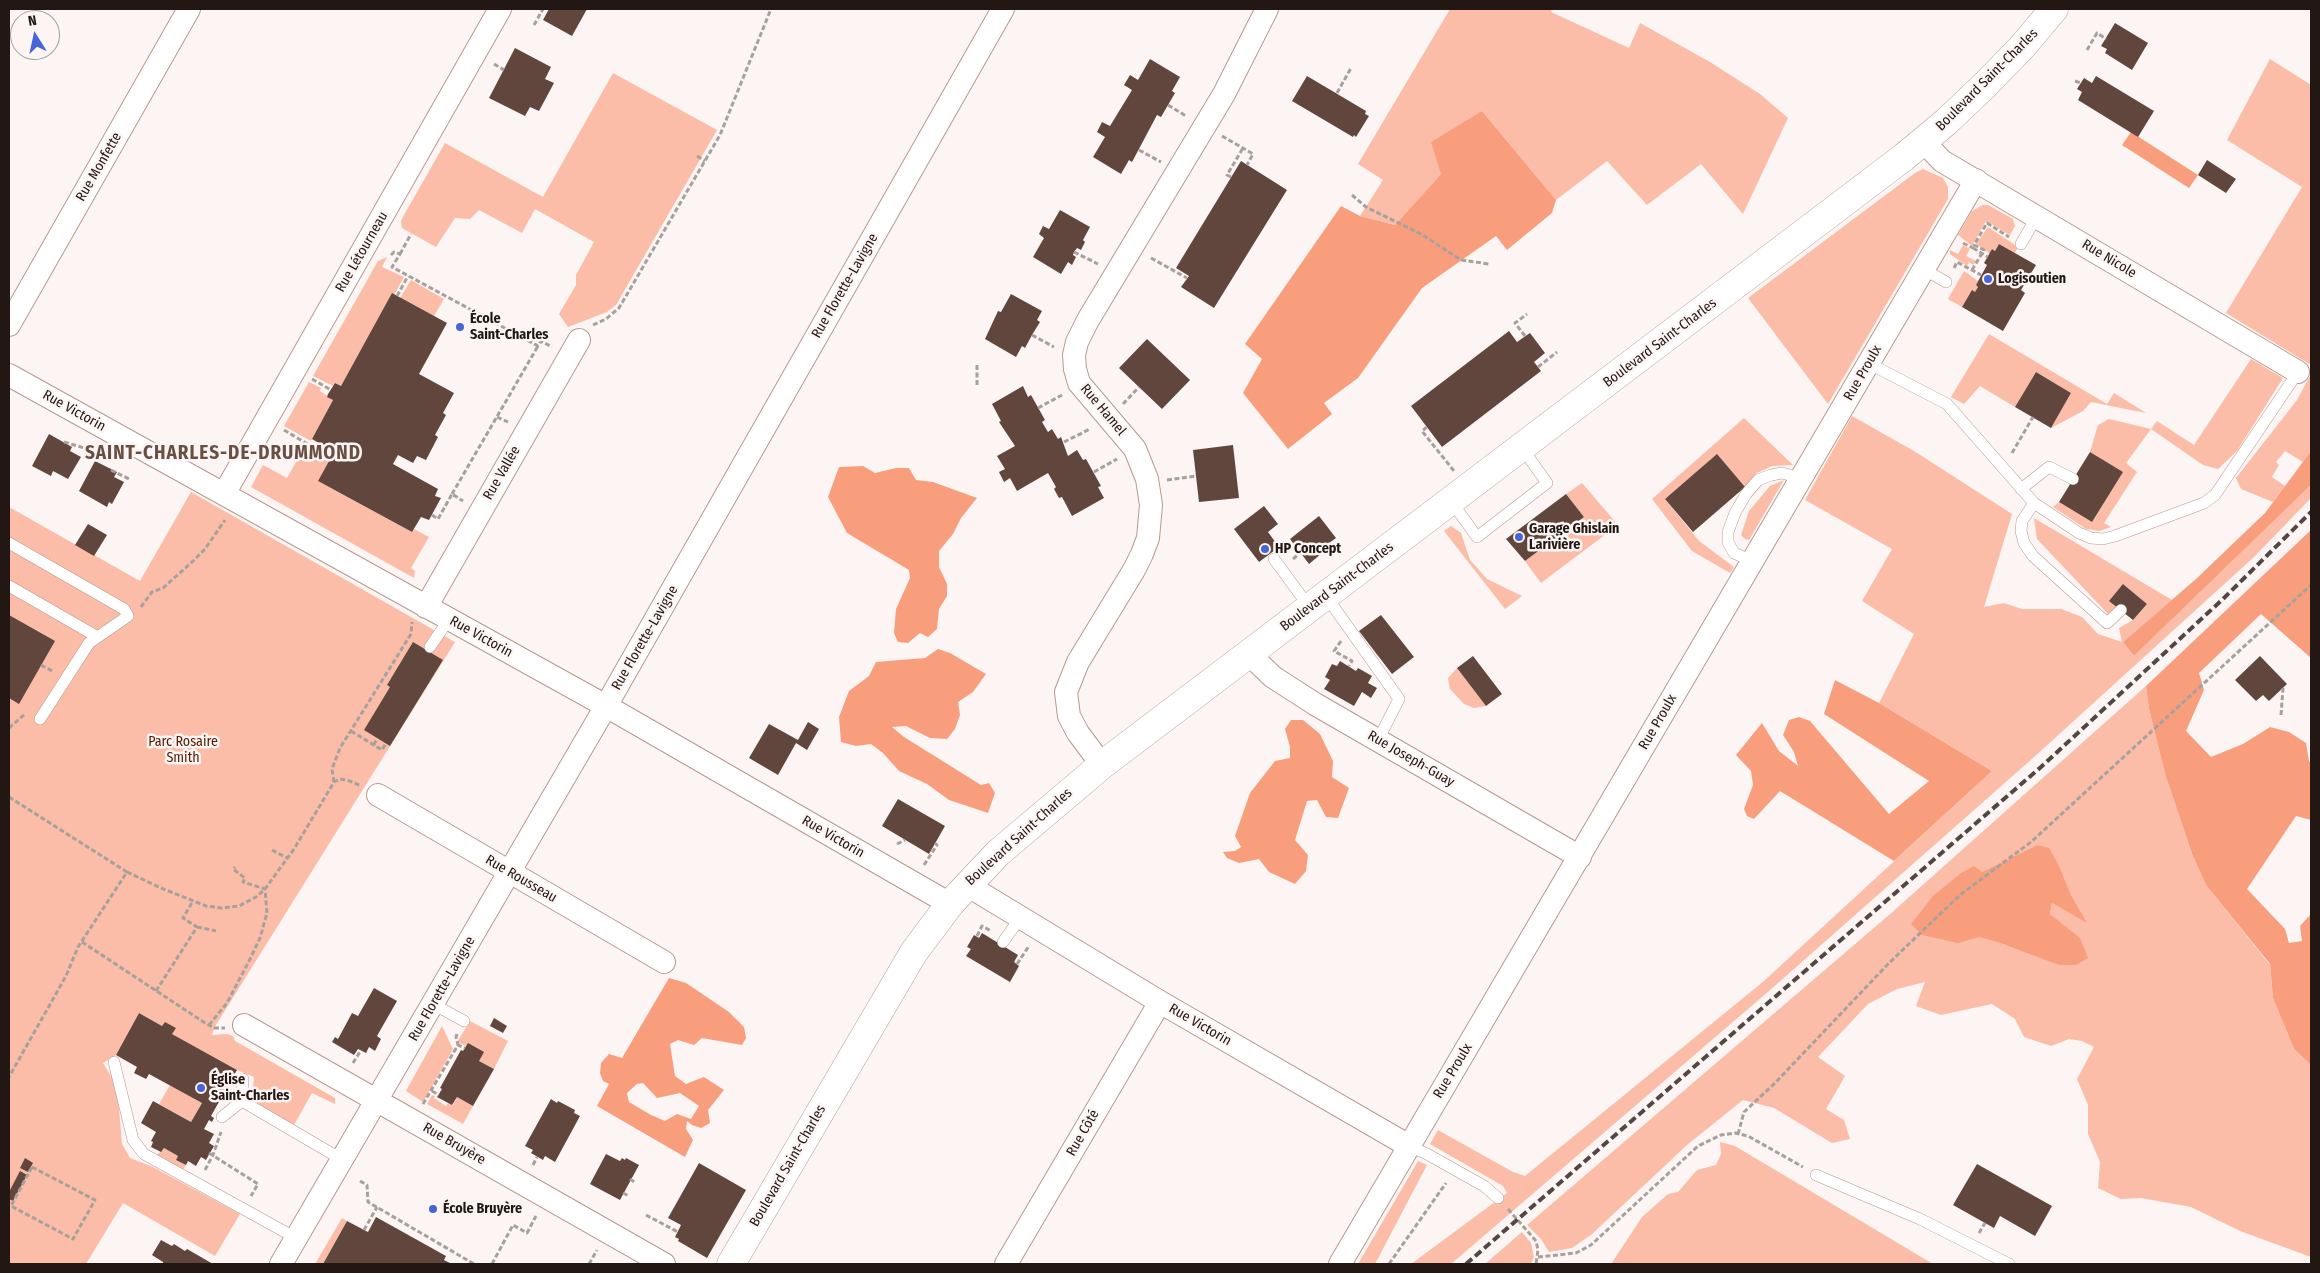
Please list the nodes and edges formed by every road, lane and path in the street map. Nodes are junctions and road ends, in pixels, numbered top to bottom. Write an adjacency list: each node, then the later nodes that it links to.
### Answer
1 (188, 9): 44 (street, Rue Monfette)
2 (500, 9): 77 (street, Rue Létourneau)
3 (543, 9): 8 (path)
4 (771, 9): 19 (path)
5 (1002, 9): 96 (street, Rue Florette-Lavigne)
6 (1267, 9): 15 (street, Rue Hamel)
7 (2042, 13): 16 (street, Boulevard Saint-Charles)
8 (534, 25)
9 (2106, 38): 10 (path)
10 (2087, 50)
11 (1350, 68): 14 (path)
12 (2076, 81): 13 (path)
13 (2081, 83)
14 (1337, 93)
15 (1205, 127): 17 (path); 28 (street, Rue Hamel)
16 (1923, 141): 22 (street, Rue Nicole); 66 (street, Boulevard Saint-Charles)
17 (1243, 148): 20 (path); 21 (path)
18 (697, 156): 19 (path)
19 (705, 160): 47 (path)
20 (1247, 165)
21 (1231, 177)
22 (1976, 180): 24 (street, Rue Nicole); 36 (street, Rue Proulx)
23 (1352, 195): 34 (path)
24 (2037, 216): 27 (lane); 52 (street, Rue Nicole)
25 (410, 234): 30 (path)
26 (1963, 243): 29 (path)
27 (2021, 244): 29 (path)
28 (1132, 247): 40 (path); 56 (street, Rue Hamel)
29 (1973, 247): 31 (path)
30 (400, 254): 32 (path); 39 (path)
31 (1982, 254): 33 (path); 37 (path)
32 (391, 255)
33 (1988, 257)
34 (1488, 264)
35 (1966, 268): 37 (path)
36 (1923, 269): 41 (lane); 50 (street, Rue Proulx)
37 (1972, 270): 38 (path)
38 (1981, 275)
39 (408, 276): 42 (path); 46 (path)
40 (1187, 278)
41 (1946, 282)
42 (397, 296)
43 (1527, 314): 45 (path)
44 (9, 325)
45 (1525, 336)
46 (538, 346): 47 (path); 80 (path)
47 (574, 348): 90 (street, Rue Vallée)
48 (1557, 352): 51 (path)
49 (977, 364): 55 (path)
50 (1868, 364): 68 (lane); 72 (street, Rue Proulx)
51 (1538, 366)
52 (2298, 372): 79 (lane)
53 (9, 375): 77 (street, Rue Victorin)
54 (310, 378): 57 (path)
55 (977, 385)
56 (1081, 385): 58 (path); 59 (street, Rue Hamel)
57 (331, 390)
58 (1038, 408)
59 (1107, 416): 64 (path); 75 (street, Rue Hamel)
60 (2033, 417): 68 (path)
61 (1427, 427): 70 (path)
62 (281, 428): 67 (path)
63 (64, 442): 65 (path)
64 (1064, 442)
65 (88, 448)
66 (1522, 448): 78 (street, Boulevard Saint-Charles); 78 (lane)
67 (331, 458)
68 (2003, 468): 76 (lane)
69 (111, 470): 73 (path)
70 (1455, 472)
71 (1196, 476): 75 (path)
72 (1801, 478): 84 (street, Rue Proulx); 84 (lane)
73 (129, 479)
74 (2073, 479): 76 (lane)
75 (1148, 482): 106 (street, Rue Hamel)
76 (2021, 489): 79 (lane)
77 (224, 494): 90 (street, Rue Victorin)
78 (1451, 501): 88 (street, Boulevard Saint-Charles)
79 (2034, 503): 89 (lane)
80 (432, 515)
81 (221, 527): 87 (path)
82 (9, 543): 92 (lane)
83 (1274, 559): 88 (lane)
84 (1752, 561): 114 (street, Rue Proulx)
85 (2311, 585): 149 (path)
86 (9, 586): 92 (lane)
87 (152, 592)
88 (1318, 602): 94 (street, Boulevard Saint-Charles); 103 (lane)
89 (2121, 610)
90 (419, 612): 91 (street, Rue Victorin); 101 (path)
91 (449, 619): 93 (lane); 96 (street, Rue Victorin)
92 (96, 636): 99 (lane)
93 (430, 647)
94 (1249, 654): 103 (street, Rue Joseph-Guay); 106 (street, Boulevard Saint-Charles)
95 (2283, 688): 98 (path)
96 (606, 706): 118 (street, Rue Florette-Lavigne); 119 (street, Rue Victorin)
97 (28, 712): 100 (path)
98 (2280, 715)
99 (40, 719)
100 (9, 728)
101 (351, 731): 105 (path); 107 (path)
102 (377, 738): 105 (path)
103 (1378, 740): 114 (street, Rue Joseph-Guay)
104 (386, 743): 105 (path)
105 (374, 745)
106 (1102, 765): 121 (street, Boulevard Saint-Charles)
107 (334, 782): 108 (path); 115 (path)
108 (378, 795): 118 (street, Rue Rousseau)
109 (9, 797): 117 (path)
110 (905, 840): 112 (path)
111 (935, 843): 119 (path)
112 (897, 844)
113 (272, 850): 115 (path)
114 (1580, 857): 150 (street, Rue Proulx)
115 (287, 858): 120 (path)
116 (236, 866): 120 (path)
117 (127, 872): 122 (path); 128 (path)
118 (510, 872): 130 (street, Rue Rousseau); 133 (street, Rue Florette-Lavigne)
119 (914, 884): 121 (street, Rue Victorin)
120 (265, 889): 122 (path); 135 (path)
121 (958, 894): 123 (street, Rue Victorin); 179 (street, Boulevard Saint-Charles)
122 (192, 901): 124 (path)
123 (1020, 918): 129 (lane); 132 (street, Rue Victorin)
124 (197, 927): 126 (path); 131 (path)
125 (985, 928): 127 (path)
126 (216, 931)
127 (977, 936)
128 (82, 942): 131 (path); 140 (path)
129 (1003, 942)
130 (664, 962)
131 (156, 991): 135 (path)
132 (1160, 1002): 150 (street, Rue Victorin); 180 (street, Rue Côté)
133 (433, 1004): 134 (lane); 145 (street, Rue Florette-Lavigne)
134 (464, 1021)
135 (209, 1025): 136 (path)
136 (236, 1027): 145 (street, Rue Bruyère)
137 (465, 1048): 143 (path)
138 (114, 1062): 160 (lane)
139 (9, 1064): 140 (path)
140 (14, 1067): 141 (path)
141 (9, 1077)
142 (243, 1079): 146 (lane)
143 (432, 1090): 144 (path); 147 (path)
144 (439, 1094)
145 (376, 1100): 153 (street, Rue Florette-Lavigne); 178 (street, Rue Bruyère)
146 (242, 1101): 148 (lane); 153 (lane)
147 (423, 1105)
148 (222, 1121): 151 (path)
149 (1738, 1134): 156 (path); 173 (path)
150 (1409, 1146): 155 (lane); 181 (street, Rue Proulx)
151 (211, 1154): 160 (path); 161 (path)
152 (537, 1157): 154 (path)
153 (341, 1159): 171 (street, Rue Florette-Lavigne)
154 (532, 1166)
155 (1456, 1170): 164 (lane); 182 (path)
156 (1816, 1175): 184 (lane)
157 (630, 1180): 159 (path)
158 (360, 1181): 166 (path)
159 (636, 1183)
160 (197, 1184): 171 (lane)
161 (258, 1184)
162 (623, 1193): 163 (path)
163 (629, 1196)
164 (1498, 1198): 173 (path)
165 (10, 1207): 165 (path)
166 (377, 1207): 169 (path); 175 (path)
167 (646, 1215): 170 (path)
168 (536, 1216): 176 (path)
169 (364, 1230)
170 (678, 1232)
171 (296, 1238): 174 (street, Rue Florette-Lavigne)
172 (597, 1250): 177 (path)
173 (1538, 1257): 183 (path)
174 (281, 1264)
175 (474, 1264)
176 (492, 1264)
177 (589, 1264)
178 (664, 1264)
179 (731, 1264)
180 (1006, 1264)
181 (1340, 1264)
182 (1389, 1264)
183 (1536, 1264)
184 (2008, 1264)

